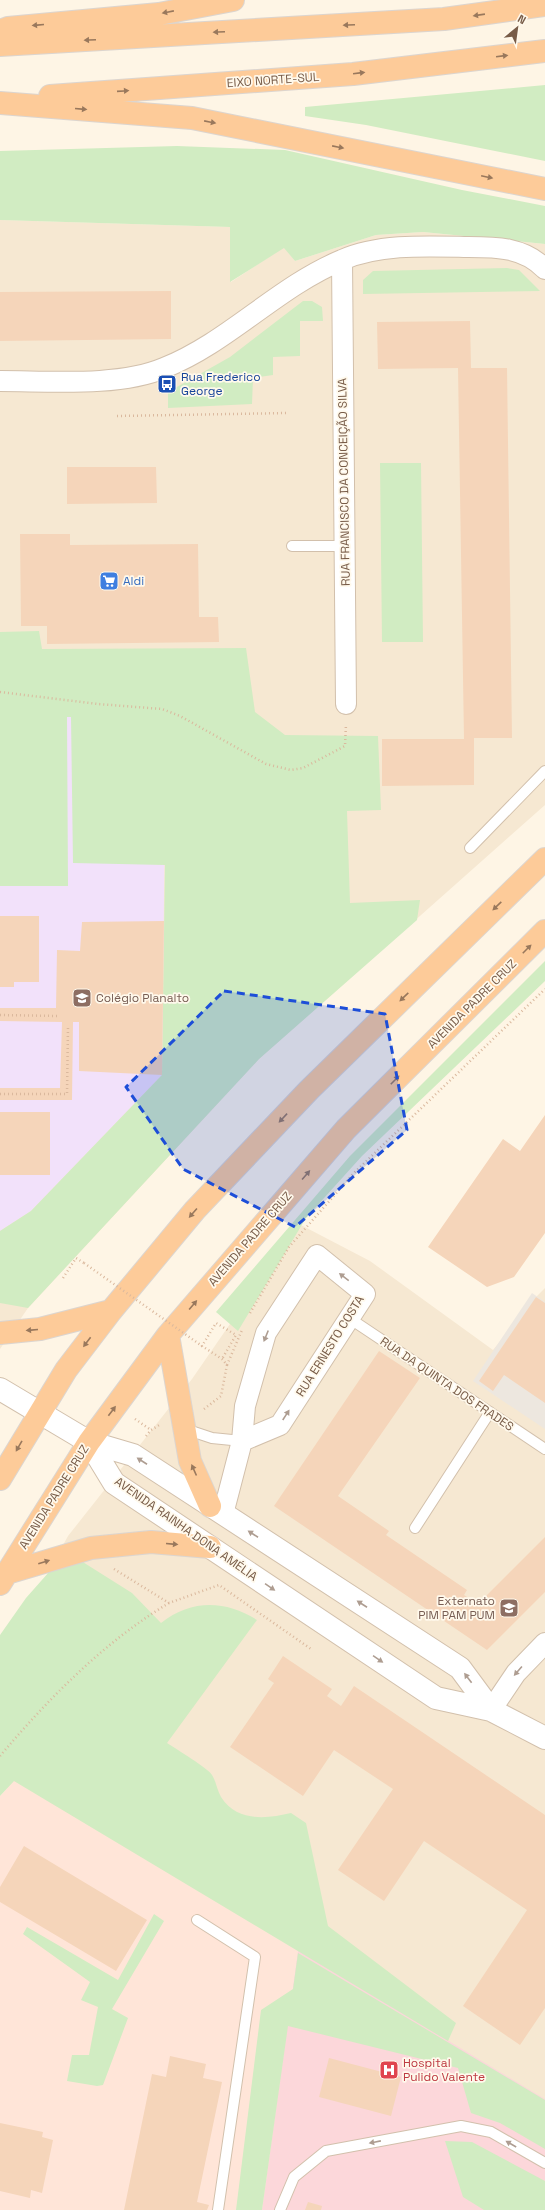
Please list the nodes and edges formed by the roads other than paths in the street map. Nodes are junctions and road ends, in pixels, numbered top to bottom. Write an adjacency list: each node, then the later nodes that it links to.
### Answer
1 (234, 0): 3 (highway, one-way to 3)
2 (545, 6): 4 (highway, one-way to 4)
3 (0, 31)
4 (0, 45)
5 (545, 51): 6 (highway, EIXO NORTE-SUL, one-way to 5)
6 (0, 100)
7 (0, 103): 8 (highway, one-way to 8)
8 (545, 189)
9 (342, 260): 10 (street); 11 (street); 13 (street, RUA FRANCISCO DA CONCEIÇÃO SILVA)
10 (545, 269)
11 (0, 382)
12 (292, 546): 13 (lane)
13 (345, 546): 14 (street, RUA FRANCISCO DA CONCEIÇÃO SILVA)
14 (346, 704)
15 (545, 771): 16 (lane)
16 (470, 848)
17 (545, 859): 19 (highway, one-way to 19)
18 (545, 931): 22 (highway, AVENIDA PADRE CRUZ, one-way to 18)
19 (111, 1311): 21 (highway, one-way to 21); 25 (highway, one-way to 25)
20 (349, 1318): 24 (lane, RUA DA QUINTA DOS FRADES); 27 (street, RUA ERNESTO COSTA, one-way to 20); 27 (street, RUA ERNESTO COSTA, one-way to 27)
21 (0, 1333)
22 (168, 1335): 26 (highway); 28 (highway, AVENIDA PADRE CRUZ, one-way to 22)
23 (0, 1390): 25 (street)
24 (490, 1412): 29 (lane, RUA DA QUINTA DOS FRADES); 32 (lane)
25 (38, 1413): 28 (street); 30 (highway, one-way to 30)
26 (185, 1429): 27 (lane); 31 (highway, one-way to 26)
27 (242, 1441): 31 (street, RUA ERNESTO COSTA)
28 (89, 1442): 31 (street, AVENIDA RAINHA DONA AMÉLIA, one-way to 28); 33 (street, AVENIDA RAINHA DONA AMÉLIA); 34 (highway, AVENIDA PADRE CRUZ)
29 (545, 1449)
30 (0, 1480)
31 (216, 1510): 36 (street, AVENIDA RAINHA DONA AMÉLIA, one-way to 31)
32 (415, 1528)
33 (210, 1547): 34 (highway, one-way to 33); 36 (street, AVENIDA RAINHA DONA AMÉLIA, one-way to 36)
34 (3, 1578)
35 (545, 1643): 36 (street, one-way to 36)
36 (492, 1710): 37 (street, AVENIDA RAINHA DONA AMÉLIA)
37 (545, 1738)
38 (197, 1920): 40 (lane)
39 (545, 2163): 41 (lane, one-way to 41)
40 (218, 2210)
41 (280, 2210)

